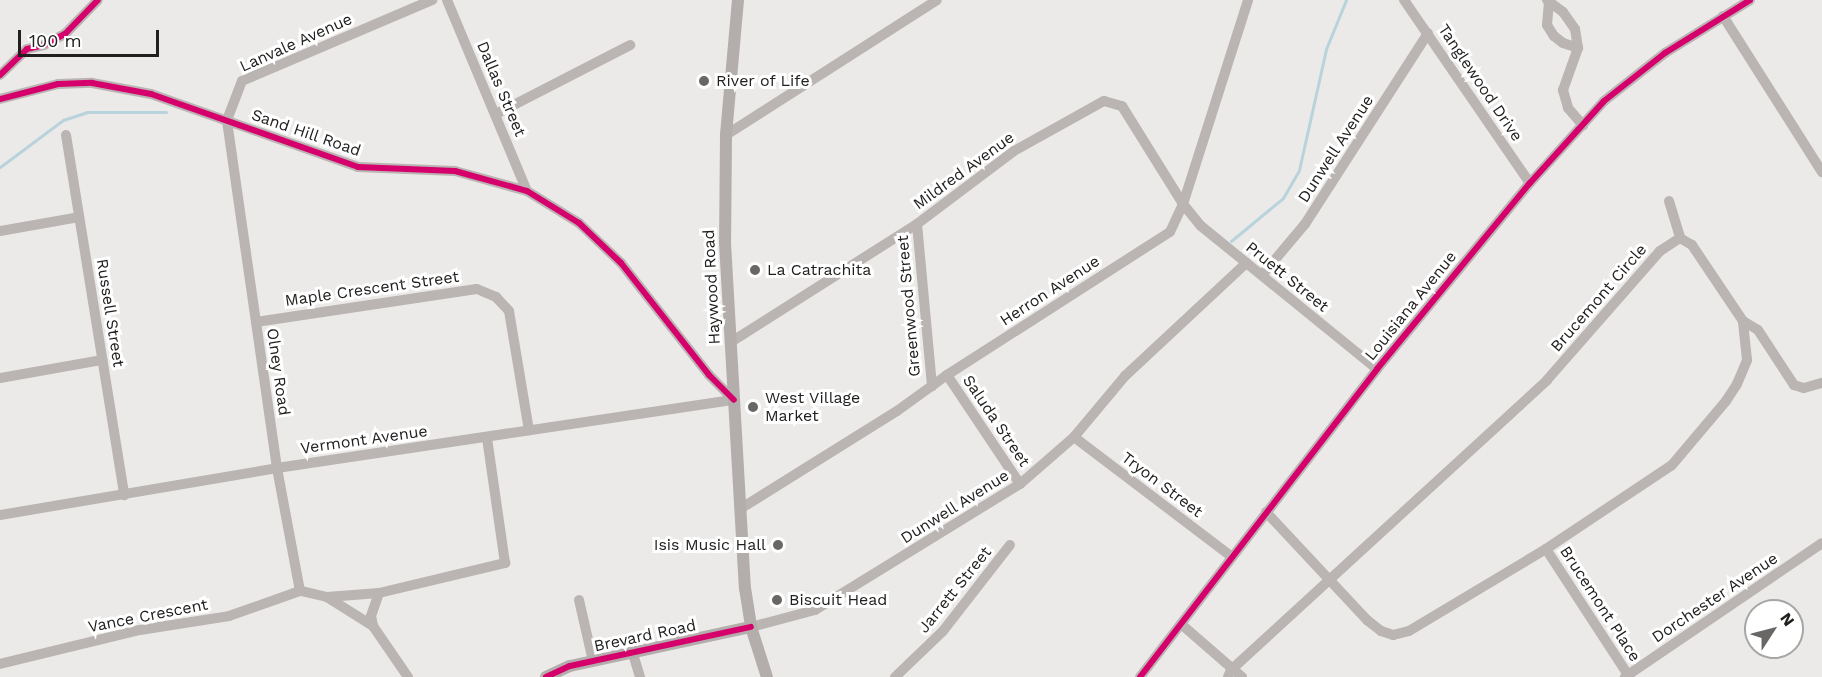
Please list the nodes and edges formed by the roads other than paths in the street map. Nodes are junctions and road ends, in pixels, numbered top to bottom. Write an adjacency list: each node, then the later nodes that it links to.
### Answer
1 (98, 0): 14 (street)
2 (432, 0): 17 (street, Lanvale Avenue)
3 (447, 0): 16 (street, Dallas Street)
4 (738, 0): 20 (main road, Haywood Road)
5 (937, 0): 20 (street)
6 (1248, 0): 25 (street, Herron Avenue)
7 (1404, 0): 11 (street, Tanglewood Drive)
8 (1750, 0): 10 (street, Louisiana Avenue)
9 (1548, 1): 13 (street); 13 (street)
10 (1723, 16): 18 (street, Louisiana Avenue); 21 (street)
11 (1428, 33): 22 (street, Tanglewood Drive); 31 (street, Dunwell Avenue)
12 (630, 45): 16 (street)
13 (1578, 48): 18 (street)
14 (0, 75)
15 (0, 99): 17 (street, Sand Hill Road)
16 (496, 114): 23 (street, Dallas Street)
17 (228, 120): 23 (street, Sand Hill Road); 33 (street, Olney Road)
18 (1583, 125): 22 (street, Louisiana Avenue)
19 (66, 135): 26 (street, Russell Street)
20 (726, 135): 34 (main road, Haywood Road)
21 (1822, 172)
22 (1530, 183): 36 (street, Louisiana Avenue)
23 (527, 191): 41 (street, Sand Hill Road)
24 (1669, 201): 29 (street)
25 (1183, 204): 27 (street, Mildred Avenue); 30 (street, Pruett Street); 37 (street, Herron Avenue)
26 (79, 217): 28 (street); 35 (street, Russell Street)
27 (917, 224): 34 (street, Mildred Avenue); 40 (street, Greenwood Street)
28 (0, 231)
29 (1680, 238): 32 (street); 55 (street, Brucemont Circle)
30 (1246, 263): 31 (street, Pruett Street); 43 (street, Dunwell Avenue)
31 (1262, 275): 36 (street, Pruett Street)
32 (1743, 321): 39 (street); 53 (street)
33 (256, 322): 42 (street, Maple Crescent Street); 45 (street, Olney Road)
34 (731, 342): 41 (main road, Haywood Road)
35 (102, 360): 38 (street); 47 (street, Russell Street)
36 (1377, 369): 49 (street, Louisiana Avenue)
37 (947, 375): 40 (street, Herron Avenue); 46 (street, Saluda Street)
38 (0, 378)
39 (1822, 383)
40 (932, 386): 48 (street, Herron Avenue)
41 (734, 400): 42 (street, Vermont Avenue); 48 (main road, Haywood Road)
42 (529, 430): 44 (street, Vermont Avenue)
43 (1074, 437): 46 (street, Dunwell Avenue); 54 (street, Tryon Street)
44 (487, 438): 45 (street, Vermont Avenue); 57 (street)
45 (277, 468): 47 (street, Vermont Avenue); 56 (street, Olney Road)
46 (1020, 484): 62 (street, Dunwell Avenue)
47 (124, 495): 50 (street, Vermont Avenue)
48 (740, 509): 62 (main road, Haywood Road)
49 (1266, 512): 54 (street, Louisiana Avenue); 55 (street)
50 (0, 515)
51 (1822, 543): 67 (street, Dorchester Avenue)
52 (1010, 545): 72 (street, Jarrett Street)
53 (1546, 549): 55 (street); 67 (street, Brucemont Place)
54 (1232, 557): 60 (street, Louisiana Avenue)
55 (1330, 580): 66 (street, Brucemont Circle)
56 (300, 591): 58 (street); 65 (street, Vance Crescent)
57 (379, 593): 58 (street); 61 (street)
58 (327, 597): 61 (street)
59 (579, 600): 64 (street)
60 (1181, 624): 66 (street); 73 (street, Louisiana Avenue)
61 (373, 627): 68 (street)
62 (751, 627): 63 (main road, Brevard Road); 71 (main road, Haywood Road)
63 (633, 654): 64 (main road, Brevard Road); 70 (street)
64 (593, 661): 69 (main road, Brevard Road)
65 (0, 664)
66 (1229, 673): 74 (street)
67 (1626, 676)
68 (408, 677)
69 (546, 677)
70 (640, 677)
71 (767, 677)
72 (895, 677)
73 (1140, 677)
74 (1242, 677)

